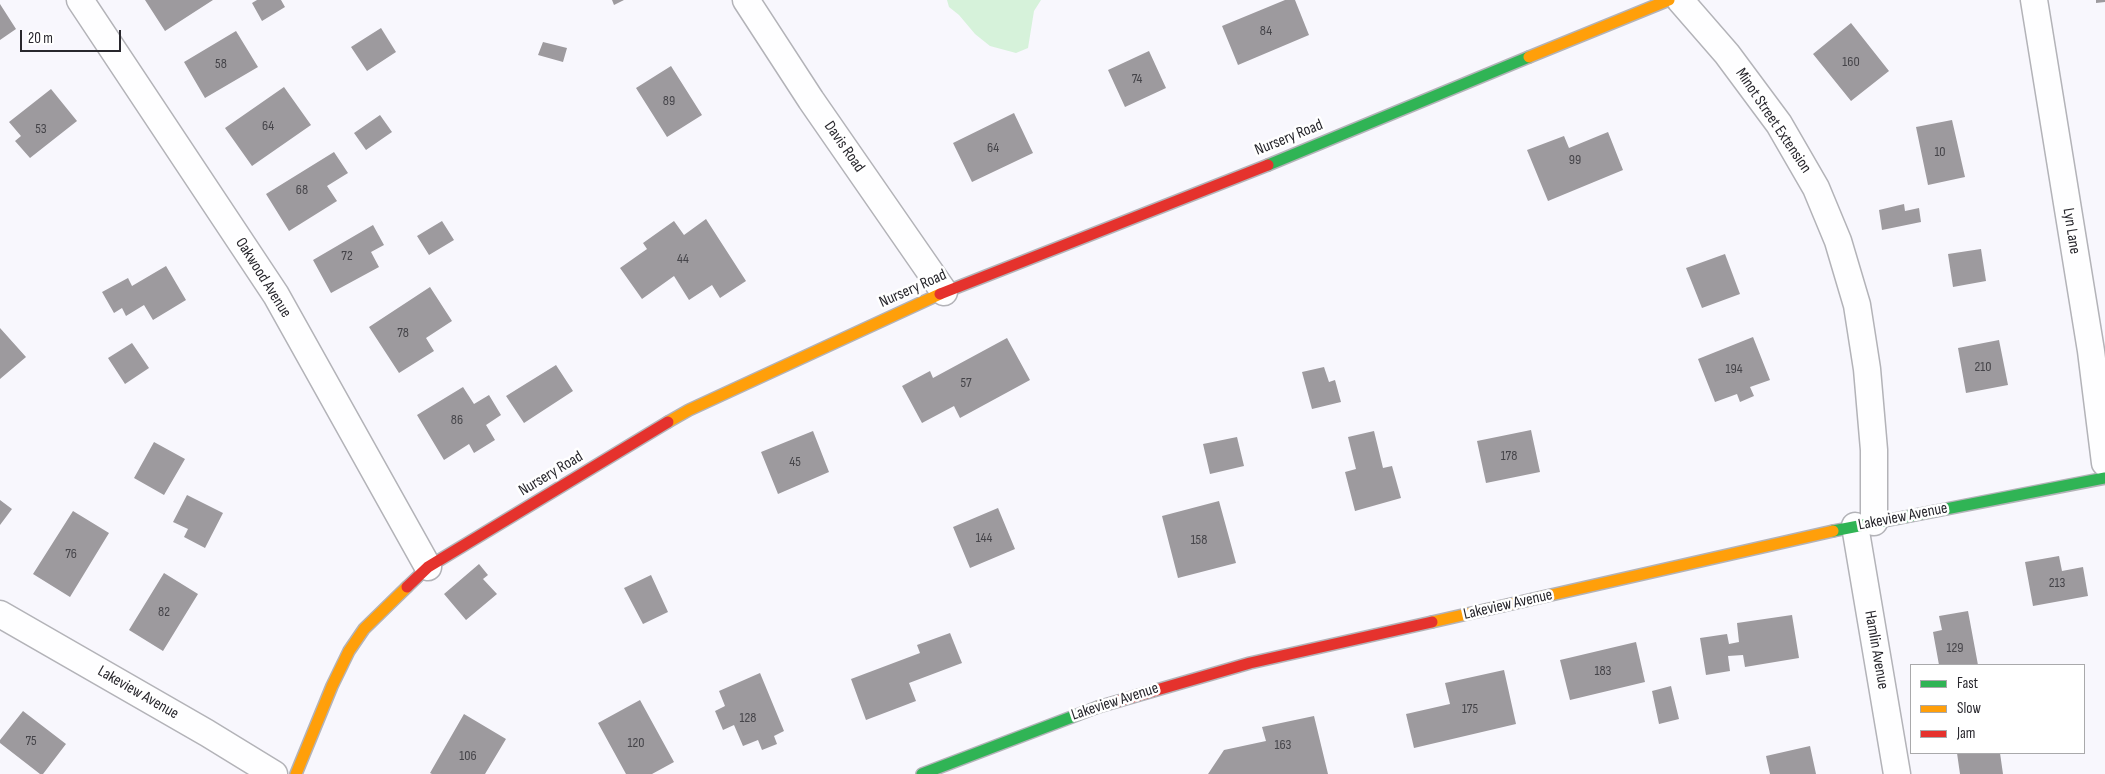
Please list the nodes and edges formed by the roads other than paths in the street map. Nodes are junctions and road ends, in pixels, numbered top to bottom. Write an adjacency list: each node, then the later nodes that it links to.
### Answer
1 (80, 0): 10 (street, Oakwood Avenue)
2 (746, 0): 6 (street, Davis Road)
3 (1668, 0): 6 (street, Nursery Road)
4 (1680, 0): 9 (street, Minot Street Extension)
5 (2034, 0): 7 (street, Lyn Lane)
6 (944, 292): 10 (street, Nursery Road)
7 (2105, 463)
8 (2105, 478): 9 (street, Lakeview Avenue)
9 (1864, 524): 14 (street, Lakeview Avenue); 15 (street, Hamlin Avenue)
10 (428, 566): 13 (street, Nursery Road)
11 (0, 614): 12 (street, Lakeview Avenue)
12 (274, 774)
13 (296, 774)
14 (922, 774)
15 (1897, 774)

